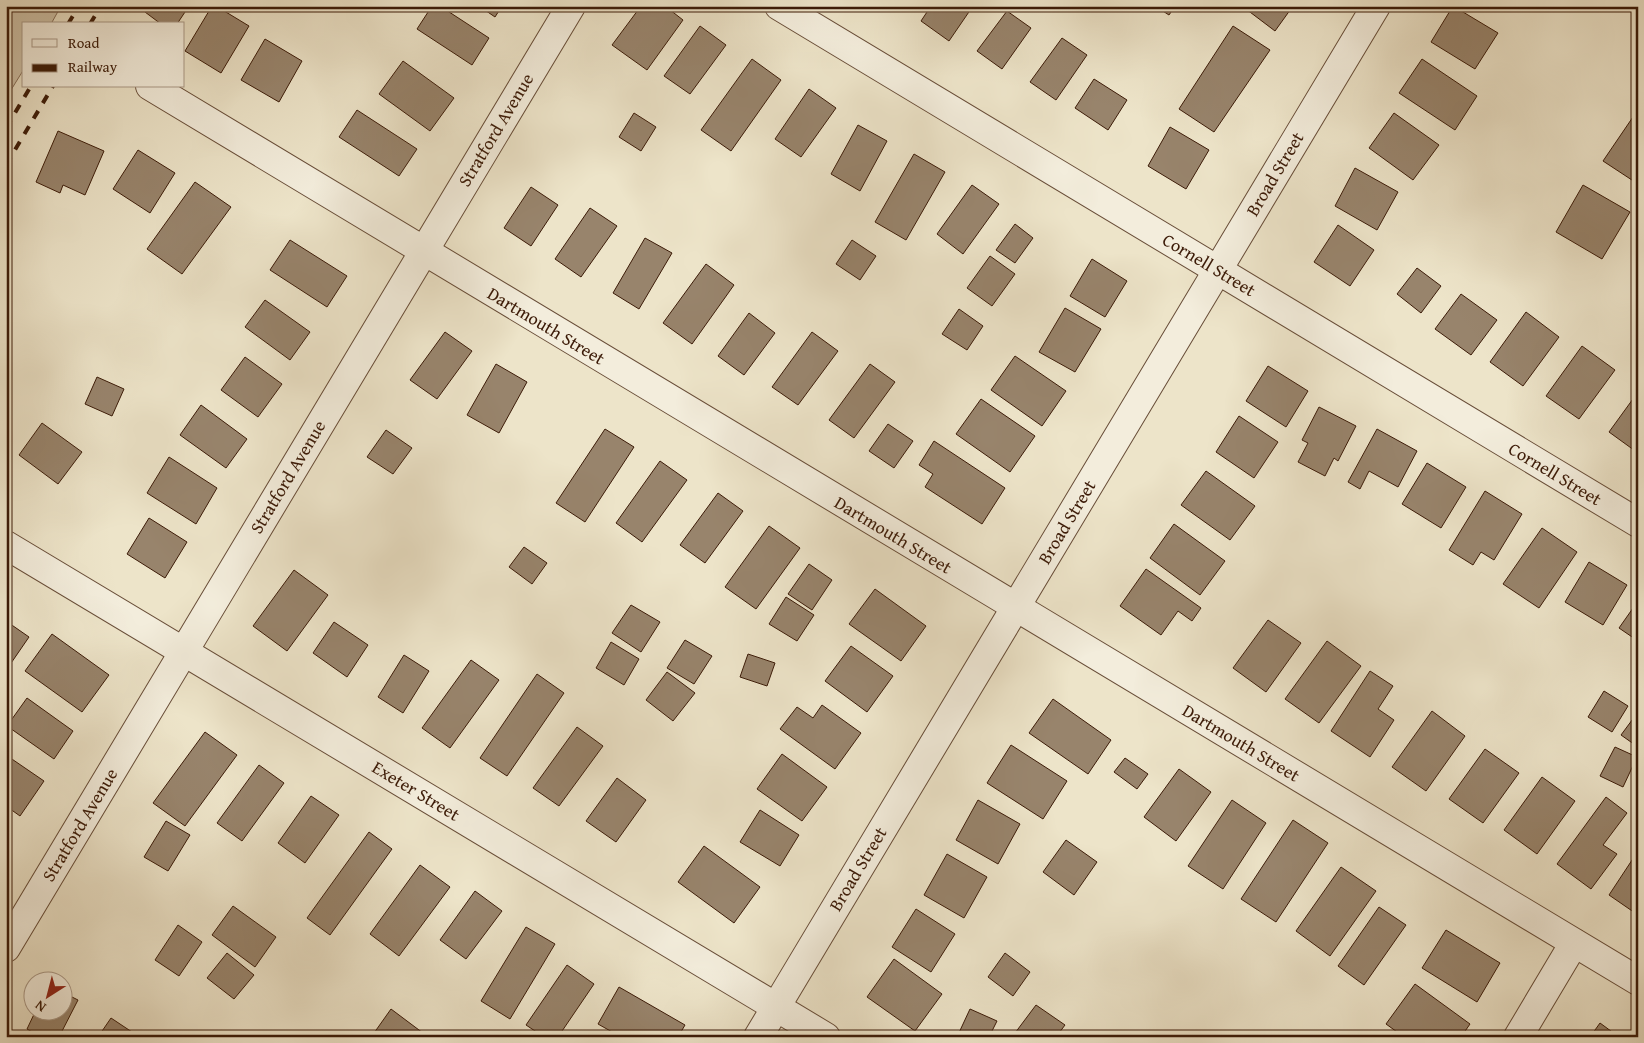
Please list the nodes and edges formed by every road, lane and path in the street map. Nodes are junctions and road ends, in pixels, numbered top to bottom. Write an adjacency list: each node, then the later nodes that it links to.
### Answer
1 (571, 6): 5 (street, Stratford Avenue)
2 (779, 6): 6 (street, Cornell Street)
3 (1376, 6): 6 (street, Broad Street)
4 (153, 88): 5 (street, Dartmouth Street)
5 (423, 252): 9 (street, Dartmouth Street); 10 (street, Stratford Avenue)
6 (1217, 270): 7 (street, Cornell Street); 9 (street, Broad Street)
7 (1638, 523)
8 (6, 546): 10 (street, Exeter Street)
9 (1015, 608): 11 (street, Dartmouth Street); 14 (street, Broad Street)
10 (183, 652): 12 (street, Stratford Avenue); 14 (street, Exeter Street)
11 (1574, 943): 13 (street, Dartmouth Street); 17 (street)
12 (6, 948)
13 (1638, 981)
14 (776, 1007): 15 (street, Broad Street); 16 (street, Exeter Street)
15 (758, 1037)
16 (826, 1037)
17 (1518, 1037)

